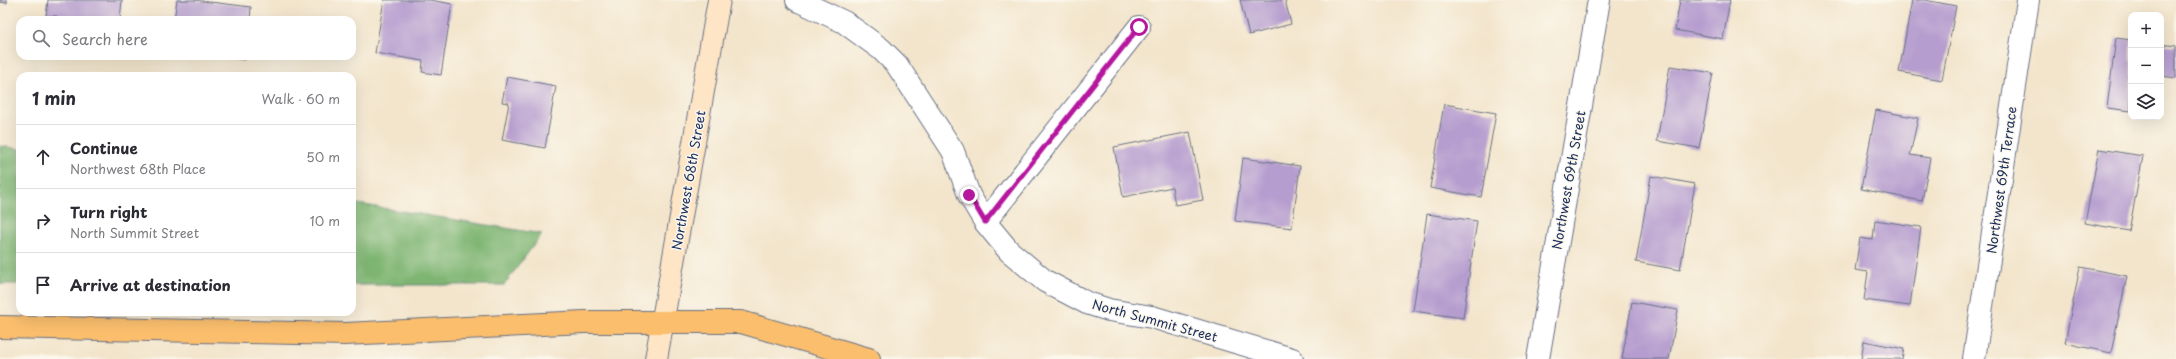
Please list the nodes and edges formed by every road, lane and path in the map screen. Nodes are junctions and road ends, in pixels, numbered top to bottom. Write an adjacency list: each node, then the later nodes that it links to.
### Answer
1 (720, 0): 7 (main road, Northwest 68th Street)
2 (797, 0): 6 (street, North Summit Street)
3 (1599, 0): 12 (street, Northwest 69th Street)
4 (2028, 0): 13 (street, Northwest 69th Terrace)
5 (1139, 27): 6 (street)
6 (985, 222): 11 (street, North Summit Street)
7 (664, 321): 8 (highway); 9 (main road, Northwest 68th Street); 10 (highway)
8 (0, 327)
9 (656, 359)
10 (869, 359)
11 (1292, 359)
12 (1538, 359)
13 (1974, 359)

